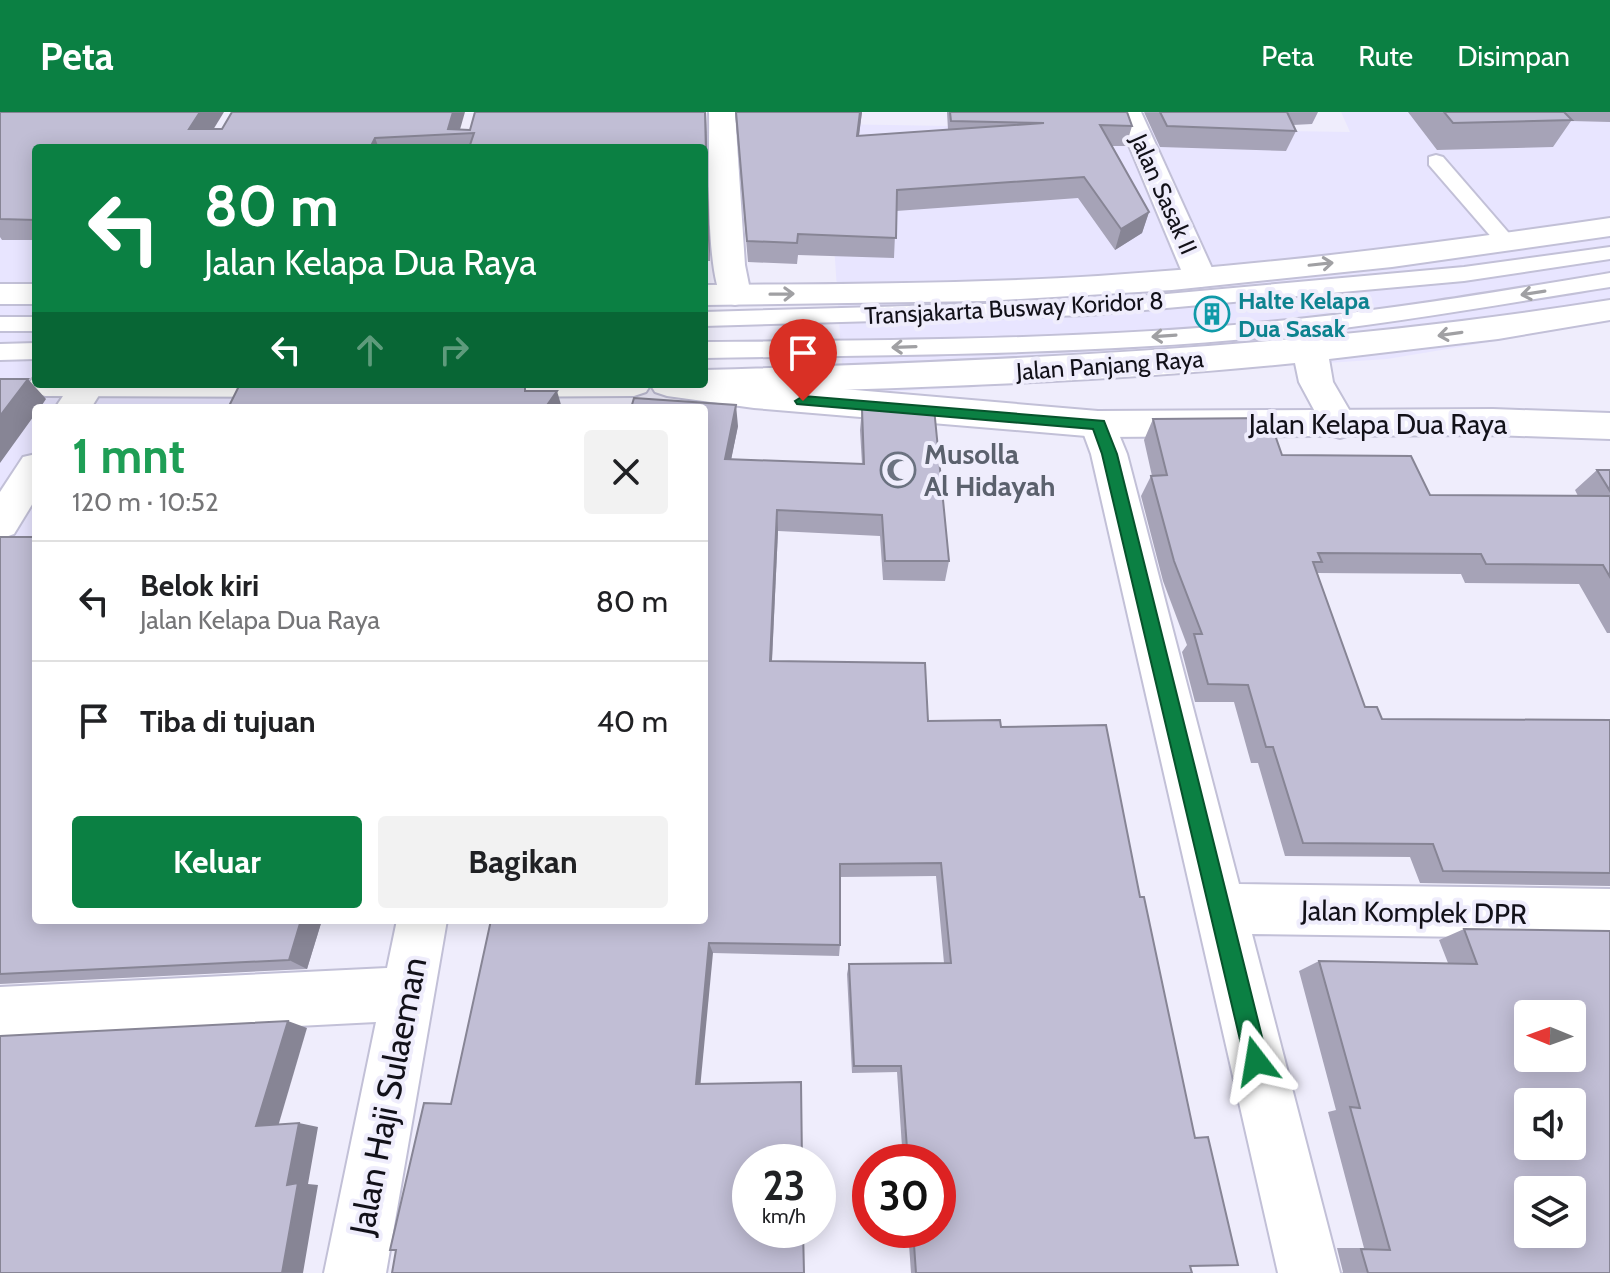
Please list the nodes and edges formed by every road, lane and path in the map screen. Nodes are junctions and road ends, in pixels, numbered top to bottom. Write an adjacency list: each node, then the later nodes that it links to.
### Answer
1 (722, 112): 12 (street)
2 (1128, 112): 7 (street, Jalan Sasak II)
3 (1436, 161): 5 (lane)
4 (1610, 227): 5 (street)
5 (1507, 243): 7 (street, one-way to 5)
6 (1610, 253): 14 (lane, Transjakarta Busway Koridor 8)
7 (1200, 277): 12 (street, one-way to 7)
8 (1610, 280): 17 (lane, Transjakarta Busway Koridor 8, one-way to 17)
9 (0, 294): 10 (street)
10 (32, 294)
11 (708, 295): 12 (street)
12 (735, 295)
13 (1610, 310): 19 (street, Jalan Panjang Raya, one-way to 19)
14 (708, 319)
15 (0, 324): 16 (lane)
16 (32, 324)
17 (708, 350)
18 (32, 351): 20 (lane)
19 (1310, 351): 21 (street, Jalan Panjang Raya); 26 (street)
20 (0, 352)
21 (708, 382)
22 (0, 384): 23 (street)
23 (32, 384)
24 (696, 388): 25 (street, Jalan Kelapa Dua Raya)
25 (1098, 424): 26 (street, Jalan Kelapa Dua Raya); 30 (street)
26 (1340, 425): 27 (street, Jalan Kelapa Dua Raya)
27 (1610, 426)
28 (32, 473): 29 (street)
29 (0, 524)
30 (1219, 909): 31 (street, Jalan Komplek DPR); 36 (street)
31 (1610, 914)
32 (421, 924): 33 (street, Jalan Haji Sulaeman)
33 (406, 994): 34 (street); 35 (street, Jalan Haji Sulaeman)
34 (0, 1014)
35 (355, 1273)
36 (1309, 1273)

